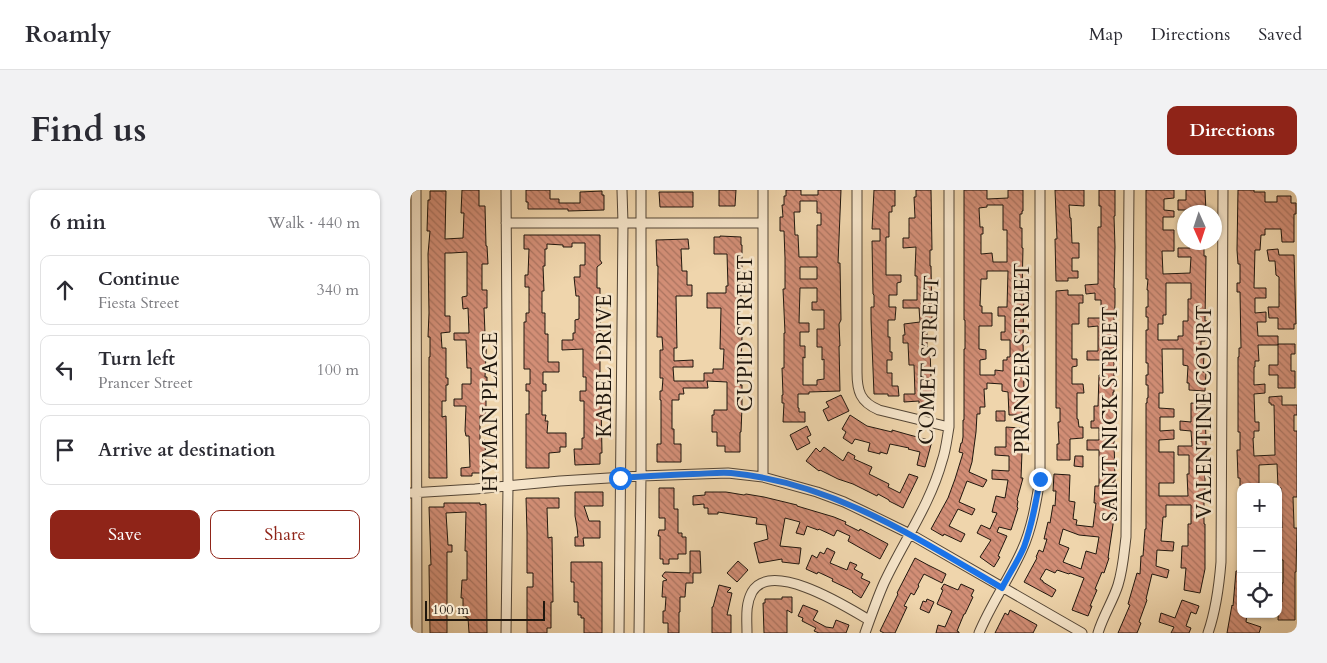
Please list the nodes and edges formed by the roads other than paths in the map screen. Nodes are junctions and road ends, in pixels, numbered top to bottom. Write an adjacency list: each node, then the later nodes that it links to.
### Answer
1 (416, 190): 11 (street)
2 (506, 190): 12 (street, HYMAN PLACE)
3 (622, 190): 15 (street, KABEL DRIVE)
4 (641, 190): 13 (street, KABEL DRIVE)
5 (763, 190): 14 (street, CUPID STREET)
6 (857, 190): 16 (street)
7 (949, 190): 16 (street, COMET STREET)
8 (1040, 190): 23 (street, PRANCER STREET)
9 (1129, 190): 33 (street, SAINT NICK STREET)
10 (1223, 190): 34 (street, VALENTINE COURT)
11 (413, 213): 21 (street)
12 (506, 223): 15 (street); 20 (street, HYMAN PLACE)
13 (640, 223): 14 (street); 15 (street); 17 (street, KABEL DRIVE)
14 (763, 223): 18 (street, CUPID STREET)
15 (622, 224): 19 (street, KABEL DRIVE)
16 (949, 427): 22 (street, COMET STREET)
17 (640, 476): 18 (street); 19 (street); 28 (street, KABEL DRIVE)
18 (763, 477): 22 (street)
19 (620, 478): 20 (street); 27 (street, KABEL DRIVE)
20 (508, 486): 21 (street); 26 (street, HYMAN PLACE)
21 (413, 493): 25 (street)
22 (910, 534): 23 (street); 24 (street, COMET STREET)
23 (1002, 588): 31 (street, PRANCER STREET); 32 (street)
24 (870, 620): 29 (street); 30 (street, COMET STREET)
25 (417, 633)
26 (506, 633)
27 (619, 633)
28 (638, 633)
29 (747, 633)
30 (865, 633)
31 (979, 633)
32 (1082, 633)
33 (1098, 633)
34 (1208, 633)

